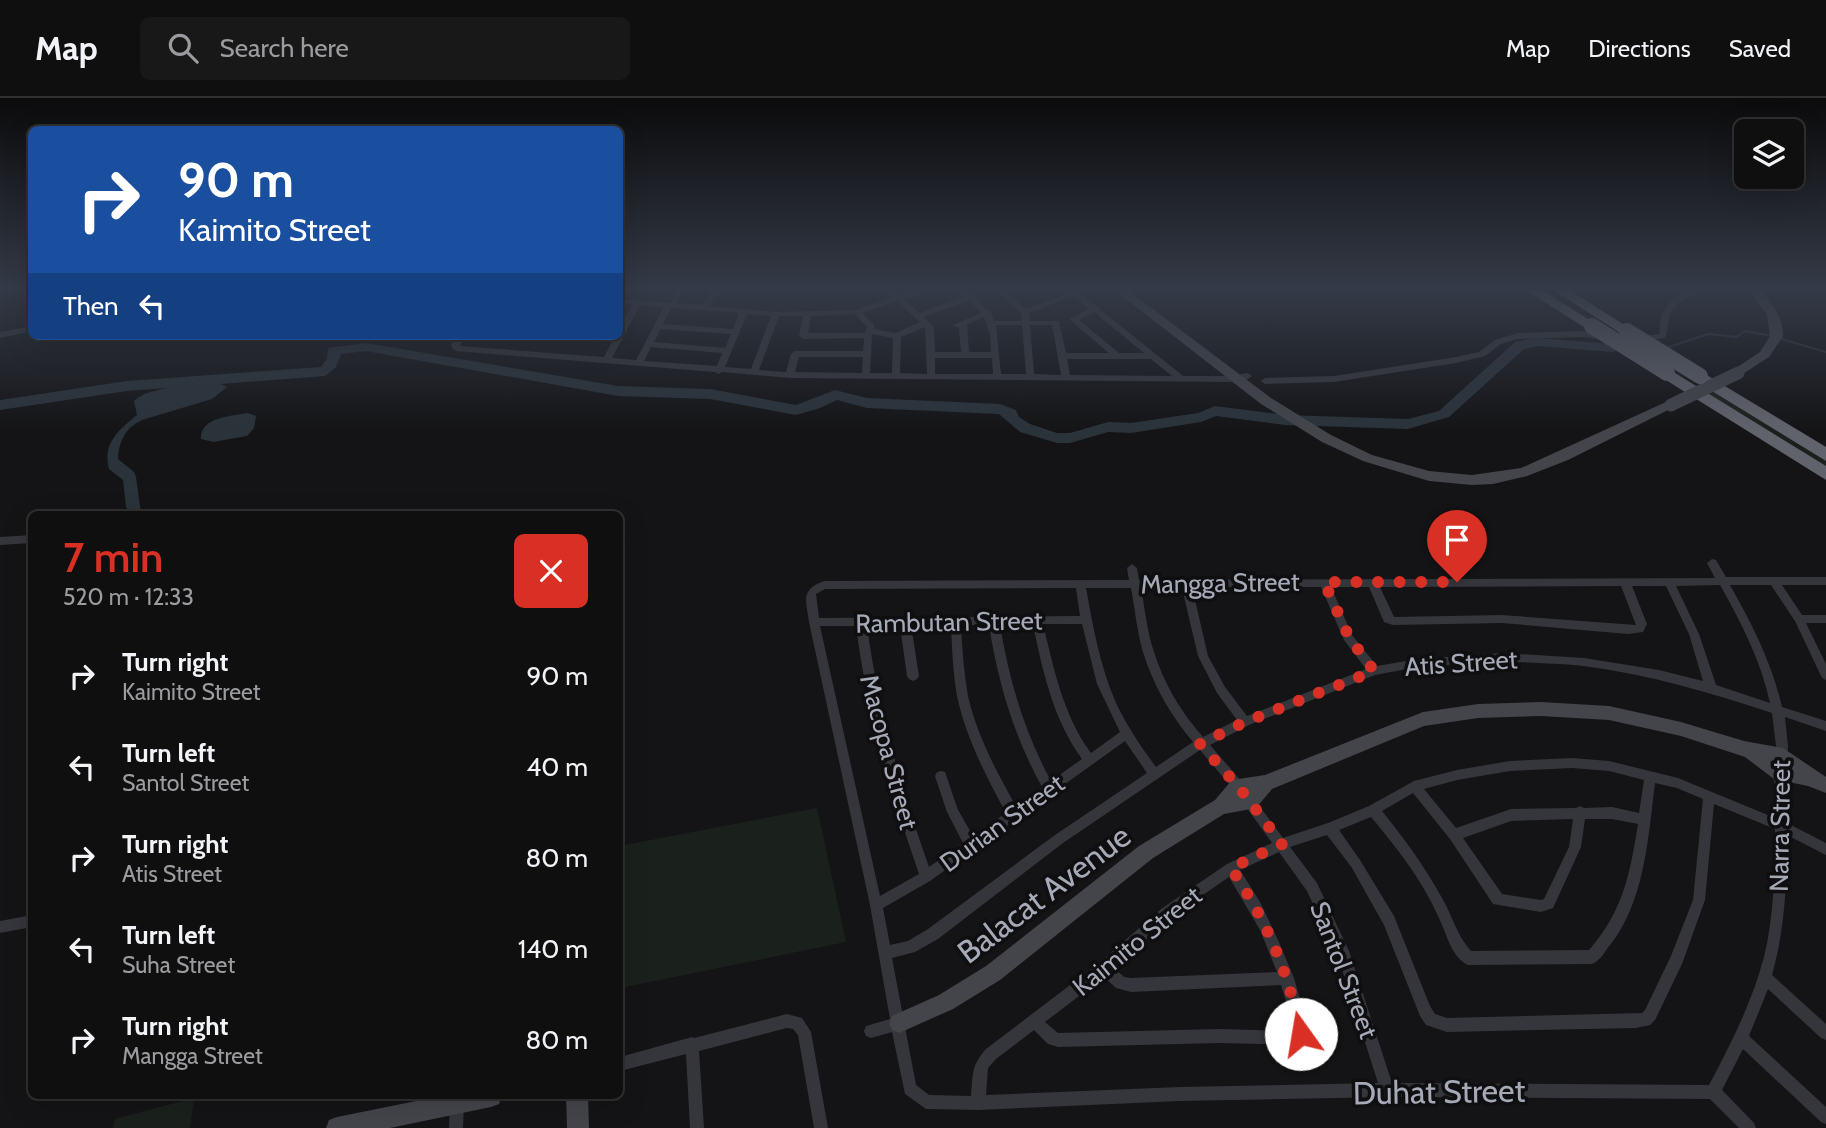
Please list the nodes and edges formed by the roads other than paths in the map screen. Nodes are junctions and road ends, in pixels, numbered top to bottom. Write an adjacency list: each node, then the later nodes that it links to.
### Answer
1 (652, 336): 25 (street)
2 (734, 336): 26 (street)
3 (768, 336): 39 (street)
4 (803, 336): 27 (street)
5 (869, 336): 28 (street)
6 (897, 336): 42 (street)
7 (932, 336): 29 (street)
8 (962, 336): 30 (street)
9 (994, 336): 31 (street)
10 (1026, 336): 44 (street)
11 (1058, 336): 32 (street)
12 (1093, 336): 33 (street)
13 (1128, 336): 34 (street)
14 (1185, 336): 49 (street)
15 (1192, 336): 49 (street)
16 (1518, 336): 50 (street)
17 (1595, 336): 20 (street)
18 (1608, 336): 52 (highway, bridge)
19 (1635, 336): 45 (highway, bridge)
20 (1660, 336)
21 (1775, 336): 49 (street, bridge)
22 (458, 340): 35 (street)
23 (582, 340): 35 (street)
24 (617, 340): 36 (street)
25 (648, 344): 26 (street); 37 (street)
26 (728, 351): 38 (street)
27 (795, 354): 28 (street); 40 (street)
28 (866, 355): 41 (street)
29 (931, 355): 30 (street); 43 (street)
30 (965, 355): 31 (street)
31 (995, 355): 46 (street)
32 (1062, 356): 33 (street); 47 (street)
33 (1117, 356): 34 (street)
34 (1153, 356): 48 (street)
35 (573, 359): 36 (street)
36 (606, 361): 37 (street)
37 (638, 364): 38 (street)
38 (719, 371): 39 (street)
39 (754, 373): 40 (street)
40 (790, 375): 41 (street)
41 (866, 376): 42 (street)
42 (896, 376): 43 (street)
43 (931, 376): 46 (street)
44 (1030, 376): 46 (street); 47 (street)
45 (1700, 376): 51 (highway)
46 (997, 377)
47 (1066, 377): 48 (street)
48 (1179, 377): 49 (street)
49 (1242, 377)
50 (1265, 381)
51 (1826, 455)
52 (1826, 474)
53 (28, 540): 54 (street)
54 (0, 541)
55 (1712, 563): 63 (street, Narra Street)
56 (1132, 568): 65 (street, Santol Street)
57 (1826, 581): 61 (street, Mangga Street)
58 (1324, 582): 62 (street, Mangga Street); 66 (street, Mangga Street); 76 (street)
59 (1625, 582): 60 (street, Mangga Street); 62 (street, Mangga Street); 62 (street)
60 (1669, 582): 63 (street, Mangga Street); 79 (street)
61 (1774, 582): 63 (street, Mangga Street); 67 (street)
62 (1373, 583)
63 (1723, 583): 80 (street, Narra Street)
64 (1080, 584): 65 (street, Mangga Street); 69 (street); 71 (street, Mangga Street)
65 (1135, 584): 66 (street, Mangga Street); 84 (street, Santol Street)
66 (1185, 584): 81 (street)
67 (1799, 619): 68 (street); 77 (street)
68 (1826, 619)
69 (1085, 620): 70 (street, Rambutan Street); 83 (street)
70 (1037, 621): 74 (street, Rambutan Street); 85 (street)
71 (814, 622): 75 (street, Rambutan Street); 110 (street)
72 (905, 622): 73 (street, Rambutan Street); 75 (street, Rambutan Street); 78 (street)
73 (956, 622): 74 (street, Rambutan Street); 100 (street)
74 (994, 622): 94 (street)
75 (861, 624): 109 (street, Macopa Street)
76 (1374, 671): 79 (street, Atis Street); 81 (street, Atis Street)
77 (1826, 675)
78 (914, 676)
79 (1711, 688): 80 (street, Atis Street)
80 (1776, 708): 82 (street, Atis Street); 86 (street, Narra Street)
81 (1245, 722): 84 (street, Atis Street)
82 (1826, 726)
83 (1125, 734): 85 (street, Durian Street); 87 (street)
84 (1200, 744): 87 (street, Atis Street); 92 (street, Santol Street)
85 (1089, 760): 94 (street, Durian Street)
86 (1781, 765): 90 (street); 91 (street); 102 (street, Narra Street)
87 (1153, 773): 113 (street, Atis Street)
88 (941, 776): 106 (street)
89 (1650, 776): 93 (street, Kaimito Street); 95 (street, Kaimito Street); 101 (street)
90 (1819, 782)
91 (1266, 783): 92 (street); 96 (street)
92 (1238, 786): 96 (street, Santol Street); 97 (street, Balacat Avenue)
93 (1414, 786): 98 (street, Kaimito Street); 104 (street)
94 (1050, 790): 100 (street, Durian Street)
95 (1709, 796): 102 (street, Kaimito Street); 103 (street)
96 (1250, 802): 97 (street, Balacat Avenue); 105 (street, Santol Street)
97 (1221, 806): 118 (street, Balacat Avenue)
98 (1373, 810): 101 (street); 103 (street, Kaimito Street)
99 (1580, 812): 101 (street); 104 (street); 104 (street)
100 (1014, 815): 106 (street, Durian Street)
101 (1644, 820)
102 (1781, 826): 107 (street, Kaimito Street); 115 (street, Narra Street)
103 (1330, 828): 105 (street, Kaimito Street)
104 (1454, 835)
105 (1282, 844): 108 (street, Kaimito Street); 124 (street, Santol Street)
106 (971, 845): 109 (street, Durian Street)
107 (1826, 849)
108 (1231, 868): 114 (street, Kaimito Street); 116 (street)
109 (926, 877): 110 (street, Durian Street)
110 (876, 905): 113 (street)
111 (28, 922): 112 (street)
112 (0, 928)
113 (885, 953): 118 (street)
114 (1104, 968): 116 (street); 117 (street, Kaimito Street)
115 (1765, 977): 120 (street); 121 (street, Narra Street)
116 (1287, 978): 117 (street)
117 (1035, 1022): 129 (street, Kaimito Street)
118 (899, 1023): 119 (street); 129 (street, Duhat Street)
119 (871, 1031)
120 (1826, 1033)
121 (1742, 1039): 125 (street, Narra Street); 130 (street)
122 (691, 1044): 123 (street); 134 (street); 135 (street)
123 (623, 1064)
124 (1387, 1090): 125 (street, Duhat Street); 129 (street, Duhat Street)
125 (1713, 1092): 136 (street)
126 (476, 1099): 128 (street)
127 (577, 1099): 133 (street)
128 (457, 1103): 131 (street); 132 (street)
129 (978, 1103)
130 (1826, 1117)
131 (337, 1128)
132 (456, 1128)
133 (578, 1128)
134 (697, 1128)
135 (821, 1128)
136 (1749, 1128)

